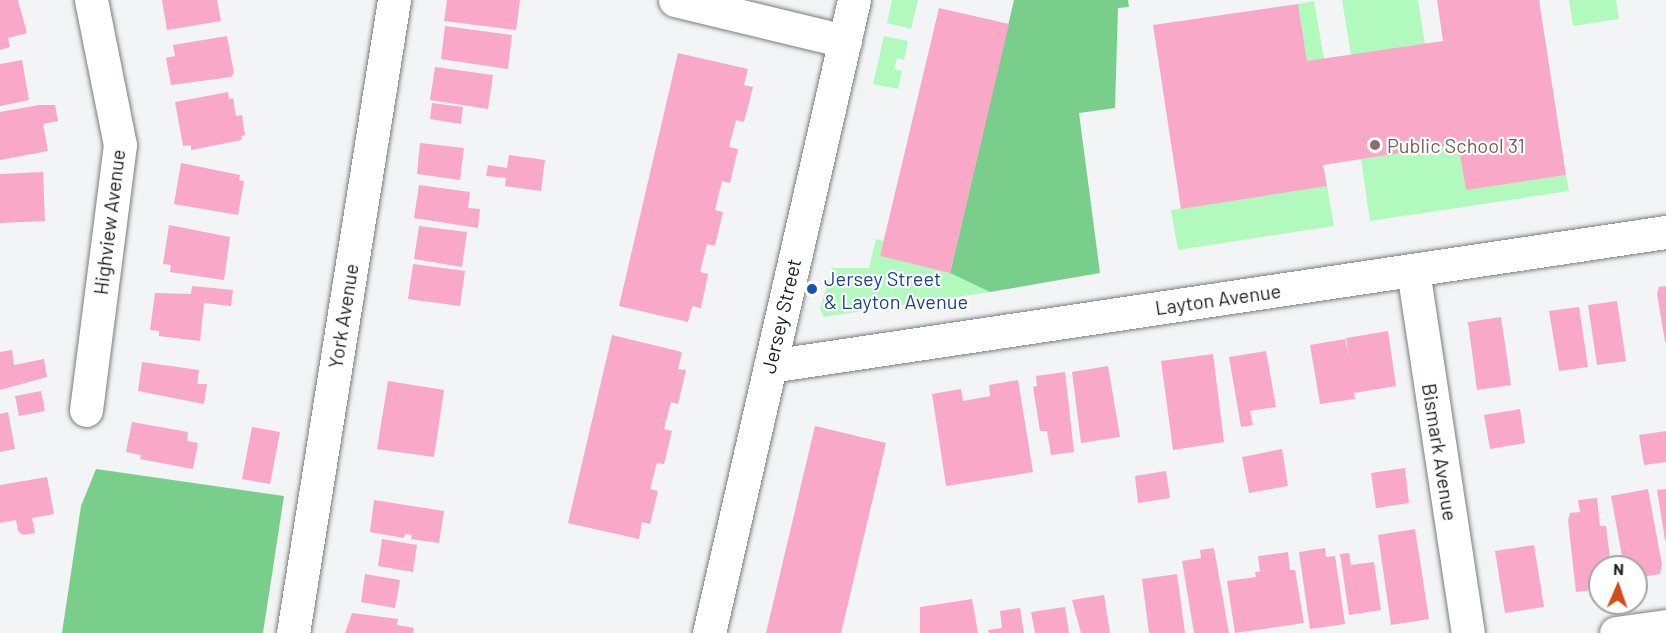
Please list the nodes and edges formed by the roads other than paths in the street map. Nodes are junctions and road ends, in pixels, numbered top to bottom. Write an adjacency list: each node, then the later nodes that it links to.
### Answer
1 (91, 0): 9 (street, Highview Avenue)
2 (394, 0): 11 (street, York Avenue)
3 (675, 0): 5 (street)
4 (854, 0): 5 (street, Jersey Street)
5 (845, 41): 8 (street, Jersey Street)
6 (1666, 232): 7 (street, Layton Avenue)
7 (1413, 270): 8 (street, Layton Avenue); 13 (street, Bismark Avenue)
8 (770, 366): 12 (street, Jersey Street)
9 (86, 410)
10 (1666, 626): 14 (street)
11 (293, 633)
12 (709, 633)
13 (1468, 633)
14 (1616, 633)

